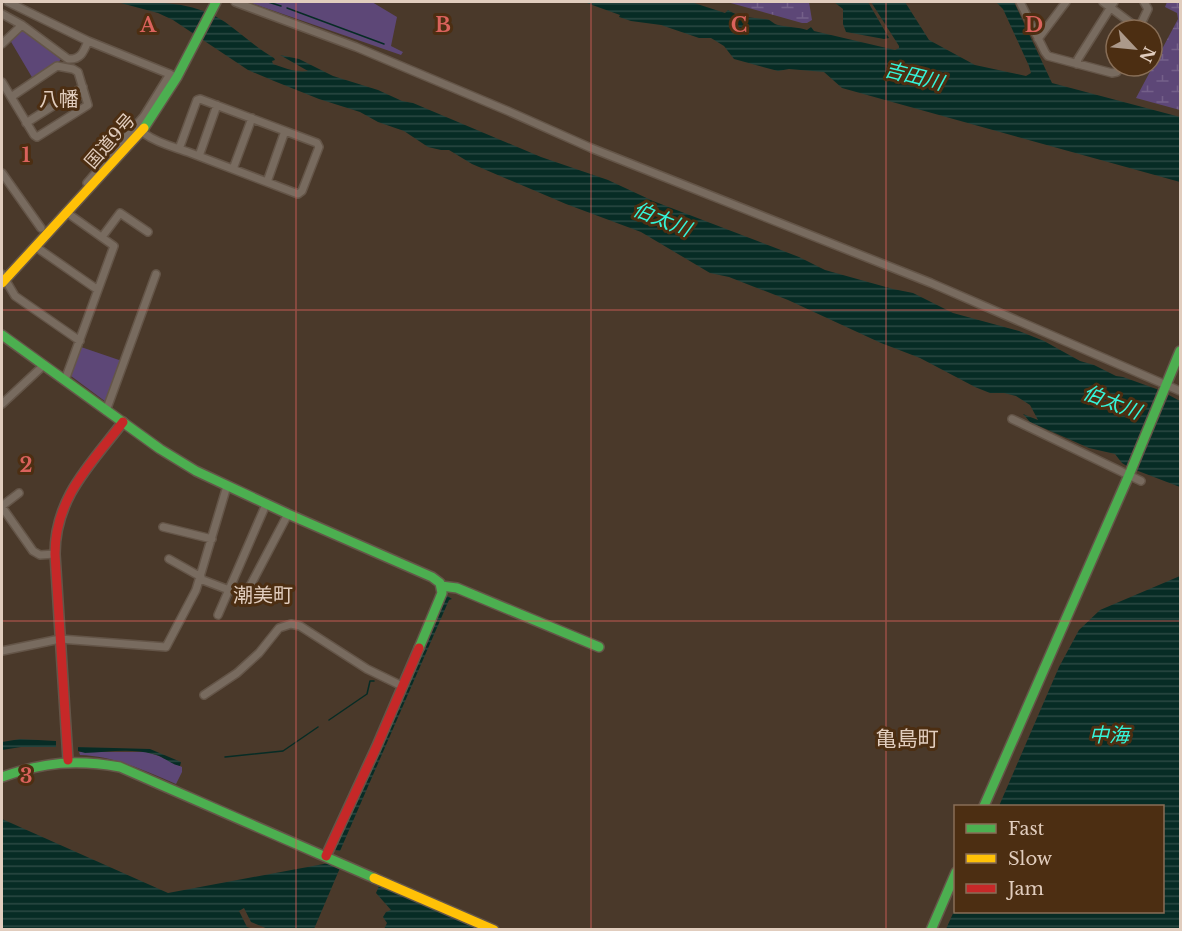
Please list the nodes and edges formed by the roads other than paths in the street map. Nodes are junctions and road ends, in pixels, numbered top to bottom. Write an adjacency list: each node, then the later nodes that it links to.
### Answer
1 (8, 2): 14 (street)
2 (216, 2): 18 (main road, 国道9号)
3 (235, 2): 45 (street)
4 (1020, 2): 13 (street)
5 (1066, 2): 13 (street)
6 (1103, 2): 8 (street)
7 (1144, 2): 11 (street)
8 (1112, 4): 10 (street); 16 (street)
9 (2, 14): 12 (street)
10 (1127, 18)
11 (1145, 18)
12 (22, 25): 14 (street); 15 (street)
13 (1038, 39): 16 (street)
14 (88, 40): 18 (street)
15 (2, 44)
16 (1077, 64): 17 (street)
17 (1104, 71)
18 (175, 75): 26 (street); 32 (main road, 国道9号); 32 (street)
19 (2, 82): 21 (street)
20 (83, 87): 21 (street); 24 (street); 24 (street)
21 (11, 97): 24 (street)
22 (217, 105): 23 (street); 27 (street); 28 (street)
23 (252, 118): 25 (street); 29 (street)
24 (26, 123)
25 (285, 131): 31 (street); 31 (street)
26 (145, 134): 27 (street); 32 (street)
27 (180, 149): 28 (street)
28 (199, 156): 29 (street)
29 (233, 169): 31 (street)
30 (3, 180): 33 (street)
31 (267, 182)
32 (70, 214): 35 (street); 36 (main road, 国道9号)
33 (42, 228)
34 (148, 232): 35 (street)
35 (102, 237): 39 (street)
36 (36, 247): 38 (main road, 国道9号); 39 (street)
37 (156, 274): 48 (street)
38 (3, 279): 41 (street)
39 (98, 290): 41 (street)
40 (2, 335): 43 (main road)
41 (80, 341): 44 (street)
42 (1180, 351): 45 (main road)
43 (44, 365): 44 (main road); 47 (street)
44 (65, 380): 48 (main road)
45 (1166, 384): 46 (street); 51 (main road)
46 (1180, 391)
47 (2, 404)
48 (106, 411): 50 (main road)
49 (1012, 419): 51 (street)
50 (123, 422): 53 (main road); 60 (main road)
51 (1129, 475): 52 (street); 74 (main road)
52 (1141, 481)
53 (227, 486): 57 (main road); 59 (street)
54 (19, 493): 55 (street)
55 (2, 507): 60 (street)
56 (264, 509): 65 (street)
57 (288, 514): 63 (main road); 64 (street)
58 (163, 527): 59 (street)
59 (212, 539): 62 (street)
60 (55, 554): 67 (main road)
61 (169, 559): 62 (street)
62 (200, 578): 65 (street); 67 (street)
63 (441, 586): 68 (main road); 70 (main road)
64 (249, 588)
65 (229, 590): 66 (street)
66 (218, 615)
67 (60, 639): 69 (street); 72 (main road)
68 (599, 647)
69 (2, 651)
70 (402, 686): 71 (street); 75 (main road)
71 (204, 695)
72 (68, 760): 73 (main road); 75 (main road)
73 (2, 777)
74 (985, 805)
75 (326, 856): 77 (main road)
76 (954, 877): 78 (main road)
77 (494, 930)
78 (931, 930)

